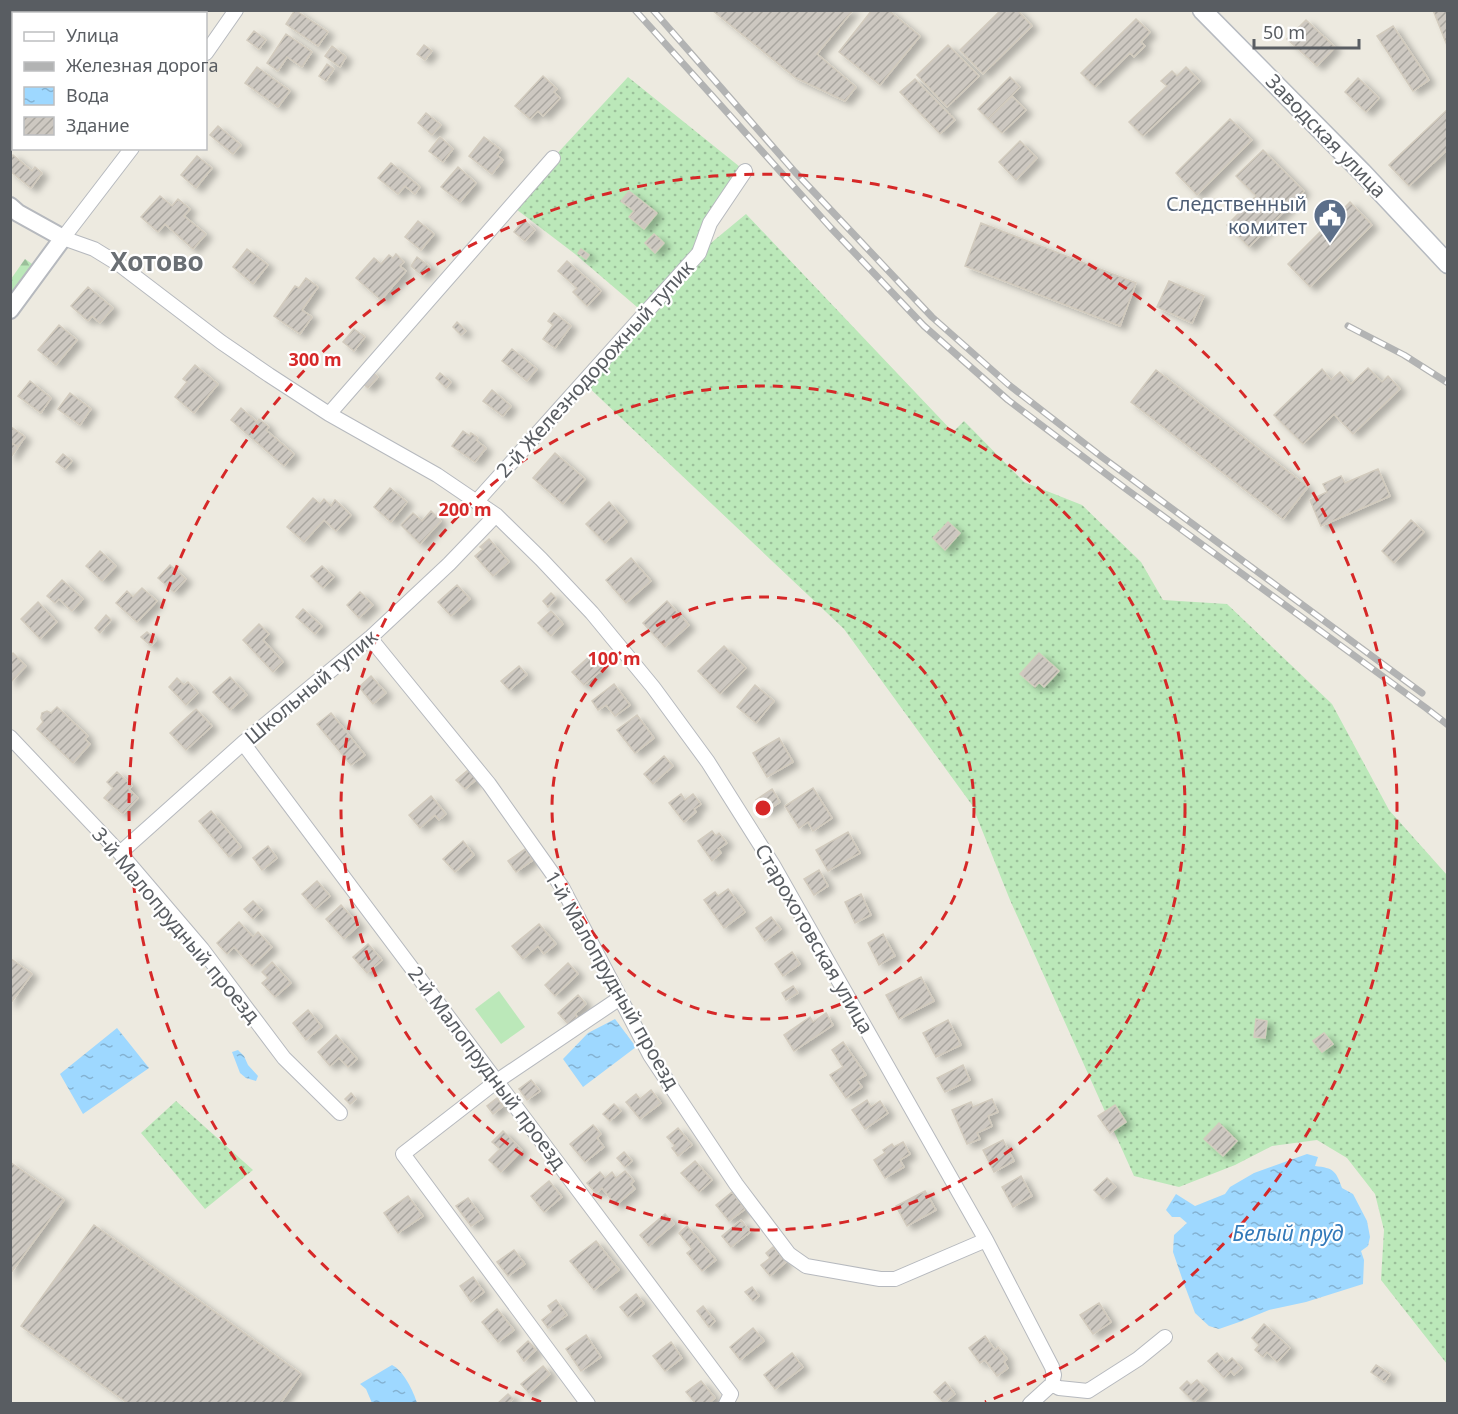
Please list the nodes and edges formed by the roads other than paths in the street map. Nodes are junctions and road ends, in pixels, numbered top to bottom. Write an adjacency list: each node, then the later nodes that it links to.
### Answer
1 (236, 10): 3 (street)
2 (1202, 10): 9 (main road, Заводская улица)
3 (207, 52)
4 (130, 150): 8 (street)
5 (553, 158): 11 (street)
6 (745, 171): 12 (street, 2-й Железнодорожный тупик)
7 (10, 206): 8 (street)
8 (63, 238): 10 (street); 11 (street, Старохотовская улица)
9 (1448, 264)
10 (10, 310)
11 (329, 414): 12 (street, Старохотовская улица)
12 (477, 501): 13 (street, Старохотовская улица)
13 (496, 515): 14 (street, Школьный тупик); 21 (street, Старохотовская улица)
14 (370, 638): 16 (street, Школьный тупик); 18 (street, 1-й Малопрудный проезд)
15 (10, 737): 17 (street, 3-й Малопрудный проезд)
16 (243, 743): 17 (street, Школьный тупик); 19 (street, 2-й Малопрудный проезд)
17 (120, 853): 20 (street, 3-й Малопрудный проезд)
18 (620, 998): 19 (street); 21 (street, 1-й Малопрудный проезд)
19 (496, 1081): 24 (street, 2-й Малопрудный проезд); 25 (street)
20 (340, 1113)
21 (986, 1240): 23 (street, Старохотовская улица)
22 (1165, 1337): 23 (street)
23 (1052, 1384): 26 (street)
24 (728, 1399)
25 (588, 1404)
26 (1030, 1404)

